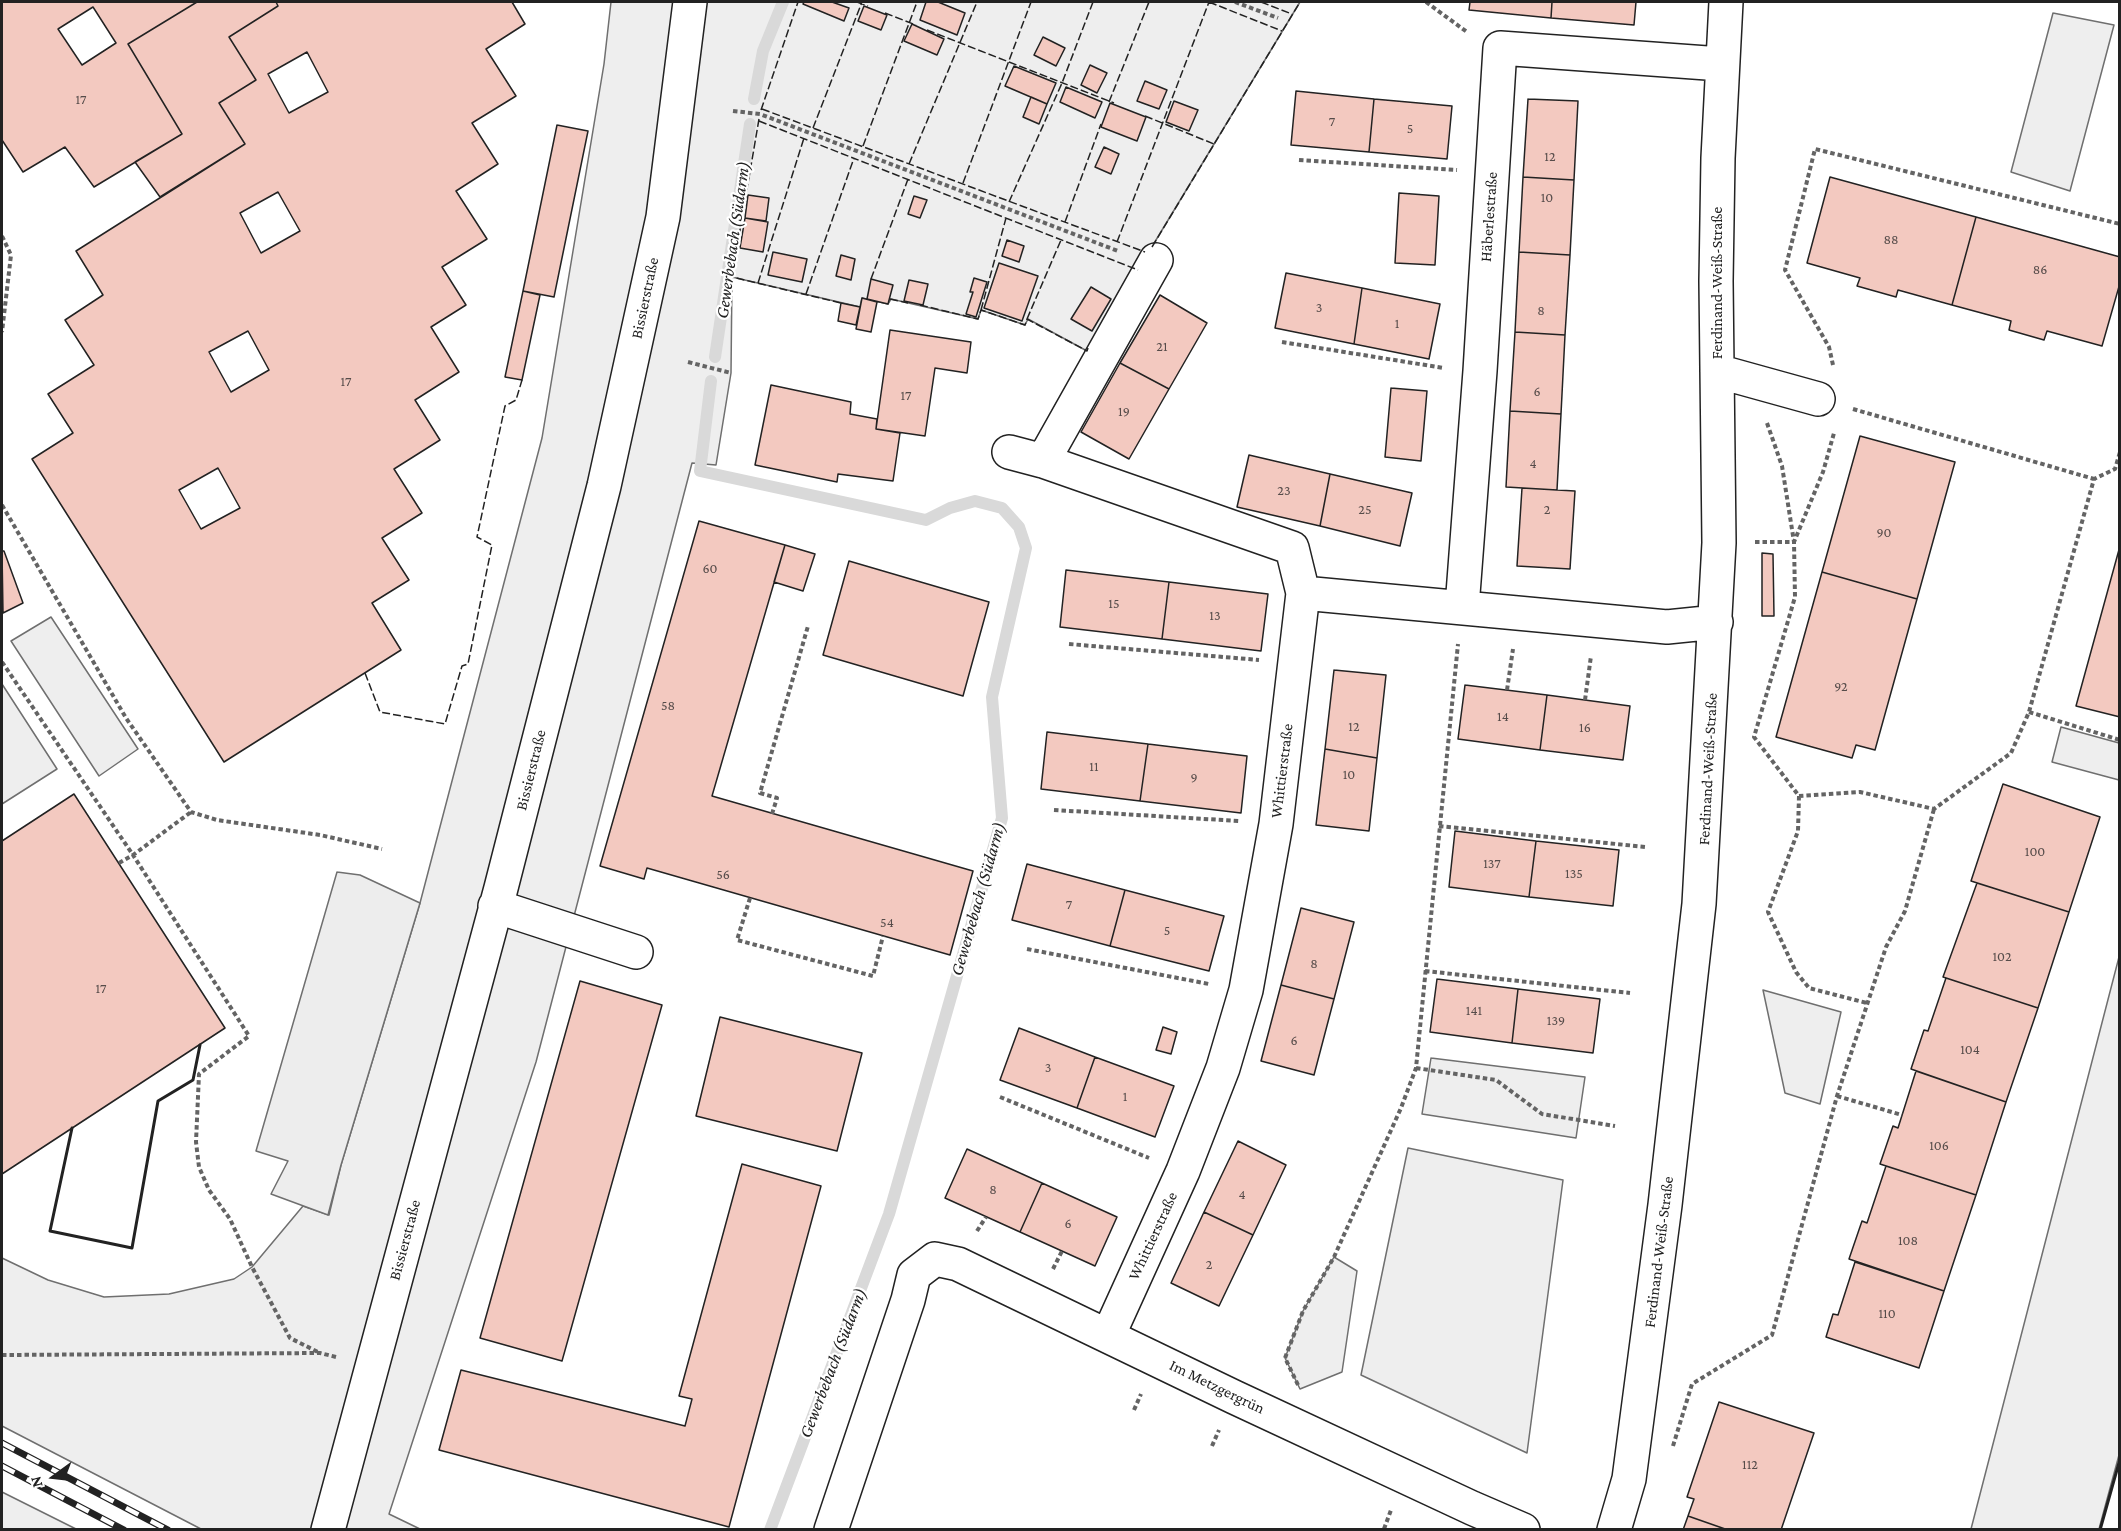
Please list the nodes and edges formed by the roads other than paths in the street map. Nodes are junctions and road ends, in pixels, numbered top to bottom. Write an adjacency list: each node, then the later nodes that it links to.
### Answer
1 (690, 2): 12 (street, Bissierstraße)
2 (1726, 2): 3 (street, Ferdinand-Weiß-Straße)
3 (1721, 64): 5 (street, Ferdinand-Weiß-Straße); 10 (street, Häberlestraße)
4 (1156, 260): 8 (street)
5 (1717, 371): 6 (street); 11 (street, Ferdinand-Weiß-Straße)
6 (1830, 402)
7 (1009, 452): 8 (street)
8 (1043, 461): 9 (street)
9 (1303, 593): 10 (street); 14 (street, Whittierstraße)
10 (1462, 607): 11 (street)
11 (1716, 622): 18 (street, Ferdinand-Weiß-Straße)
12 (495, 906): 13 (street); 15 (street, Bissierstraße)
13 (636, 952)
14 (1108, 1336): 16 (street, Im Metzgergrün); 17 (street, Im Metzgergrün)
15 (328, 1530)
16 (831, 1530)
17 (1522, 1530)
18 (1614, 1530)

